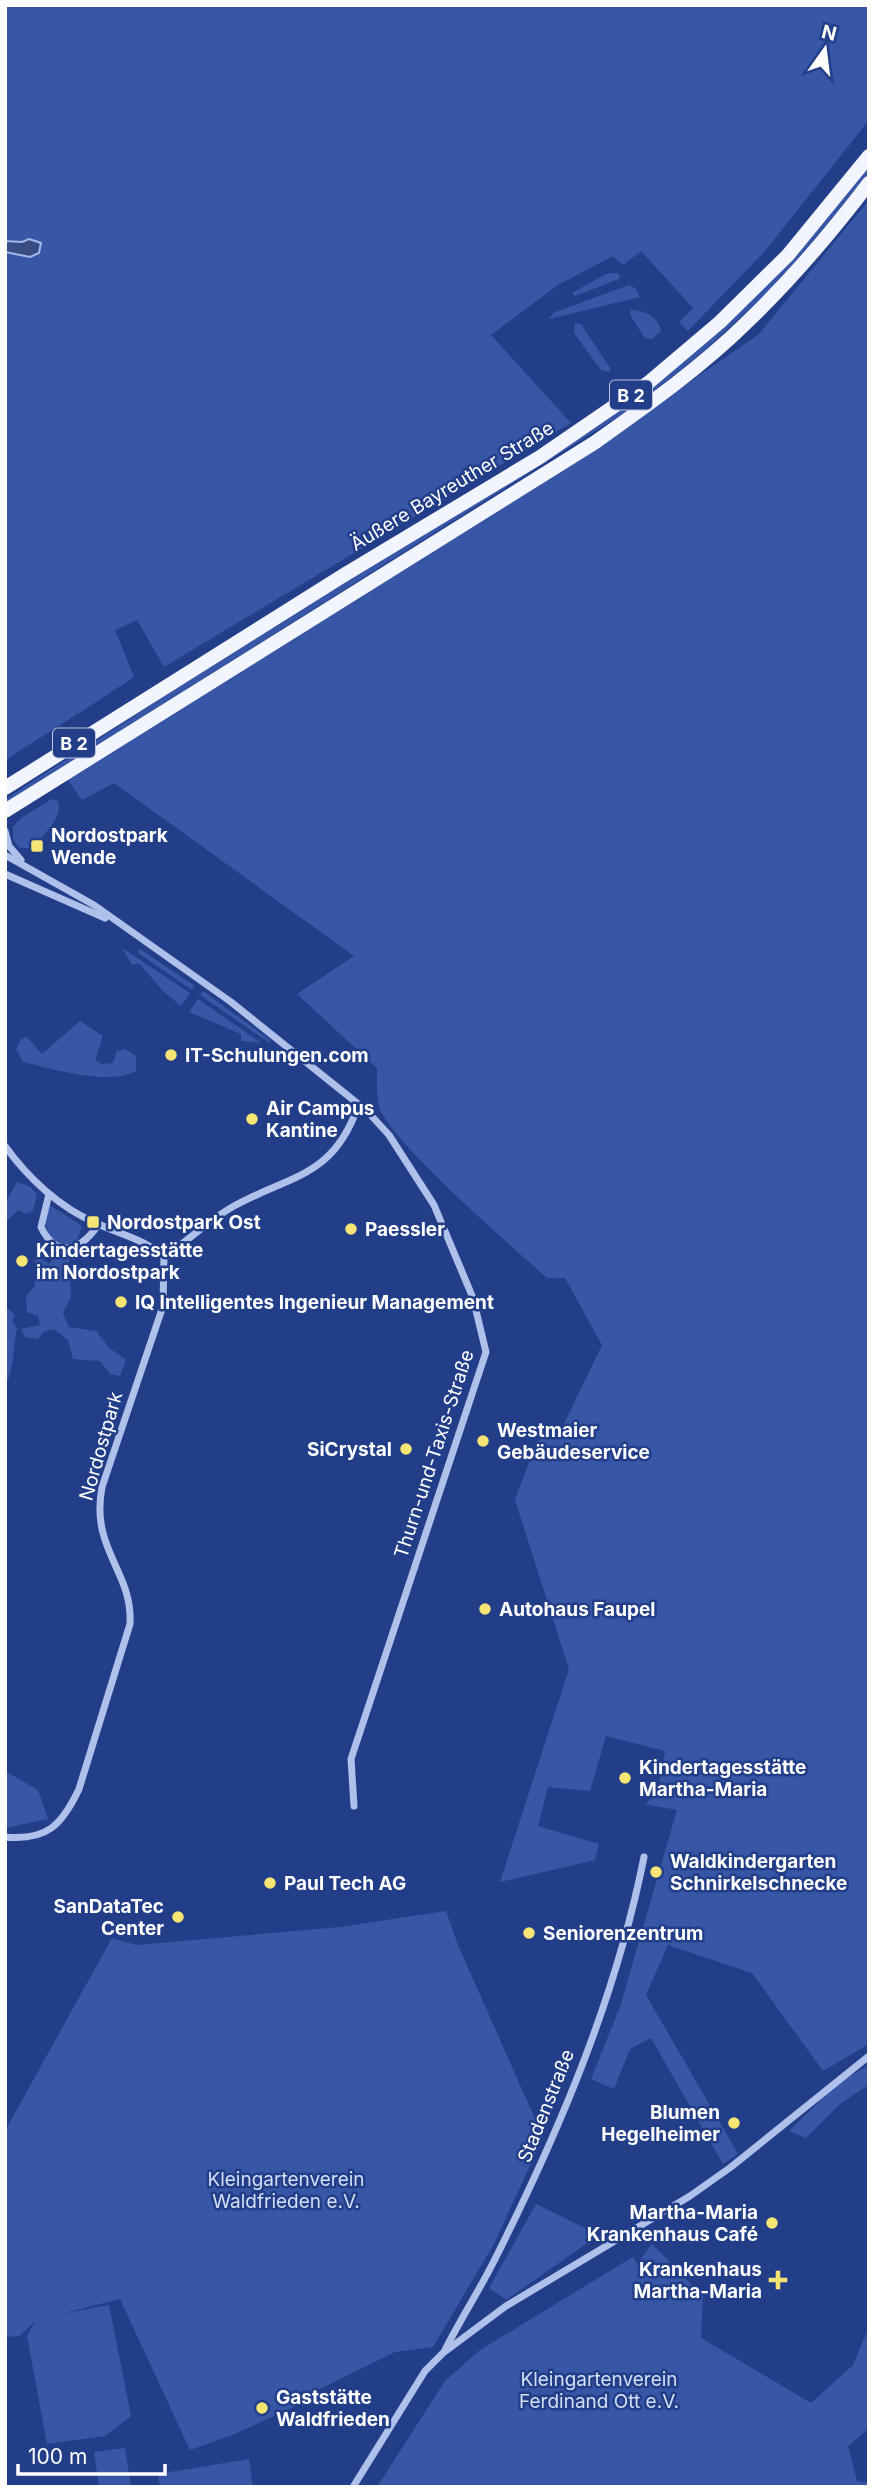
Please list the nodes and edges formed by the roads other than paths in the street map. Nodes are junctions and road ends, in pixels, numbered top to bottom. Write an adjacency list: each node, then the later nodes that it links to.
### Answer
1 (869, 156): 3 (main road, Äußere Bayreuther Straße / B 2)
2 (869, 183): 4 (main road, Äußere Bayreuther Straße / B 2)
3 (5, 788)
4 (7, 810): 5 (street)
5 (5, 829): 7 (street)
6 (5, 855): 7 (street, Thurn-und-Taxis-Straße)
7 (24, 864): 9 (street, Thurn-und-Taxis-Straße)
8 (5, 874): 9 (street, Thurn-und-Taxis-Straße)
9 (116, 923): 10 (street, Thurn-und-Taxis-Straße)
10 (358, 1106): 14 (street); 15 (street, Thurn-und-Taxis-Straße)
11 (5, 1146): 12 (street)
12 (49, 1194): 13 (street); 13 (street)
13 (98, 1224): 14 (street)
14 (164, 1257): 16 (street, Nordostpark)
15 (354, 1806)
16 (5, 1837)
17 (644, 1857): 19 (street, Stadenstraße)
18 (869, 2056): 19 (street, Stadenstraße)
19 (443, 2353): 20 (street, Stadenstraße)
20 (353, 2487)

